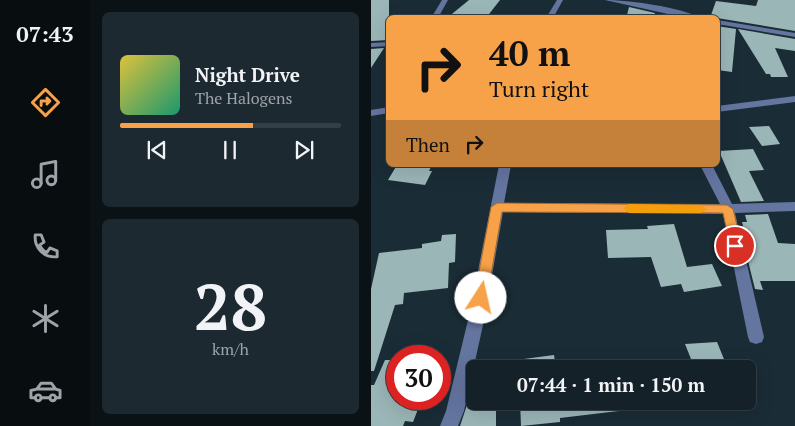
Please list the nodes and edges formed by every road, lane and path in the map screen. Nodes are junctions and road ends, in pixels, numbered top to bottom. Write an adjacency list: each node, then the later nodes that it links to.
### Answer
1 (445, 0): 4 (street)
2 (560, 0): 5 (street)
3 (608, 0): 6 (street)
4 (436, 15)
5 (551, 15)
6 (685, 15)
7 (720, 22): 8 (street)
8 (795, 35)
9 (386, 44): 10 (street)
10 (371, 45)
11 (795, 99): 12 (street)
12 (720, 109)
13 (386, 110): 14 (street)
14 (371, 113)
15 (505, 167): 18 (street)
16 (707, 167): 19 (street)
17 (795, 206): 19 (street)
18 (497, 207): 19 (street); 21 (street)
19 (727, 209): 20 (street)
20 (756, 337)
21 (449, 426)

